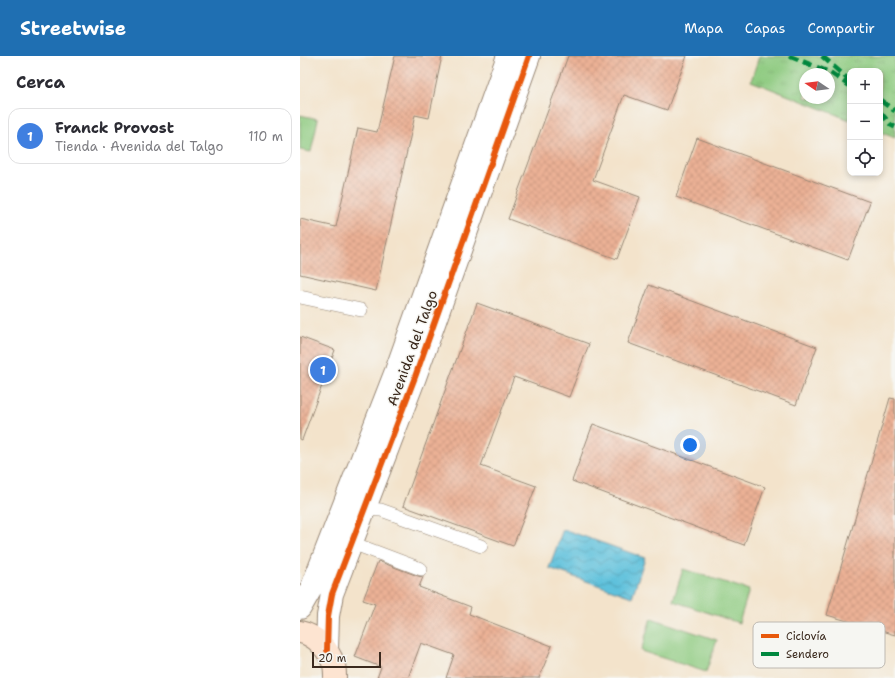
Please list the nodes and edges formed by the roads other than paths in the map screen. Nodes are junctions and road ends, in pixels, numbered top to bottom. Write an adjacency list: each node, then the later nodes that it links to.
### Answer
1 (508, 56): 9 (street, Avenida del Talgo)
2 (529, 56): 5 (street, Avenida del Talgo)
3 (300, 297): 4 (lane)
4 (361, 310)
5 (365, 509): 6 (street, Avenida del Talgo); 7 (lane)
6 (352, 542): 8 (lane); 11 (street, Avenida del Talgo)
7 (481, 546)
8 (421, 569)
9 (300, 608)
10 (300, 632): 11 (street)
11 (327, 650): 12 (street)
12 (335, 678)

